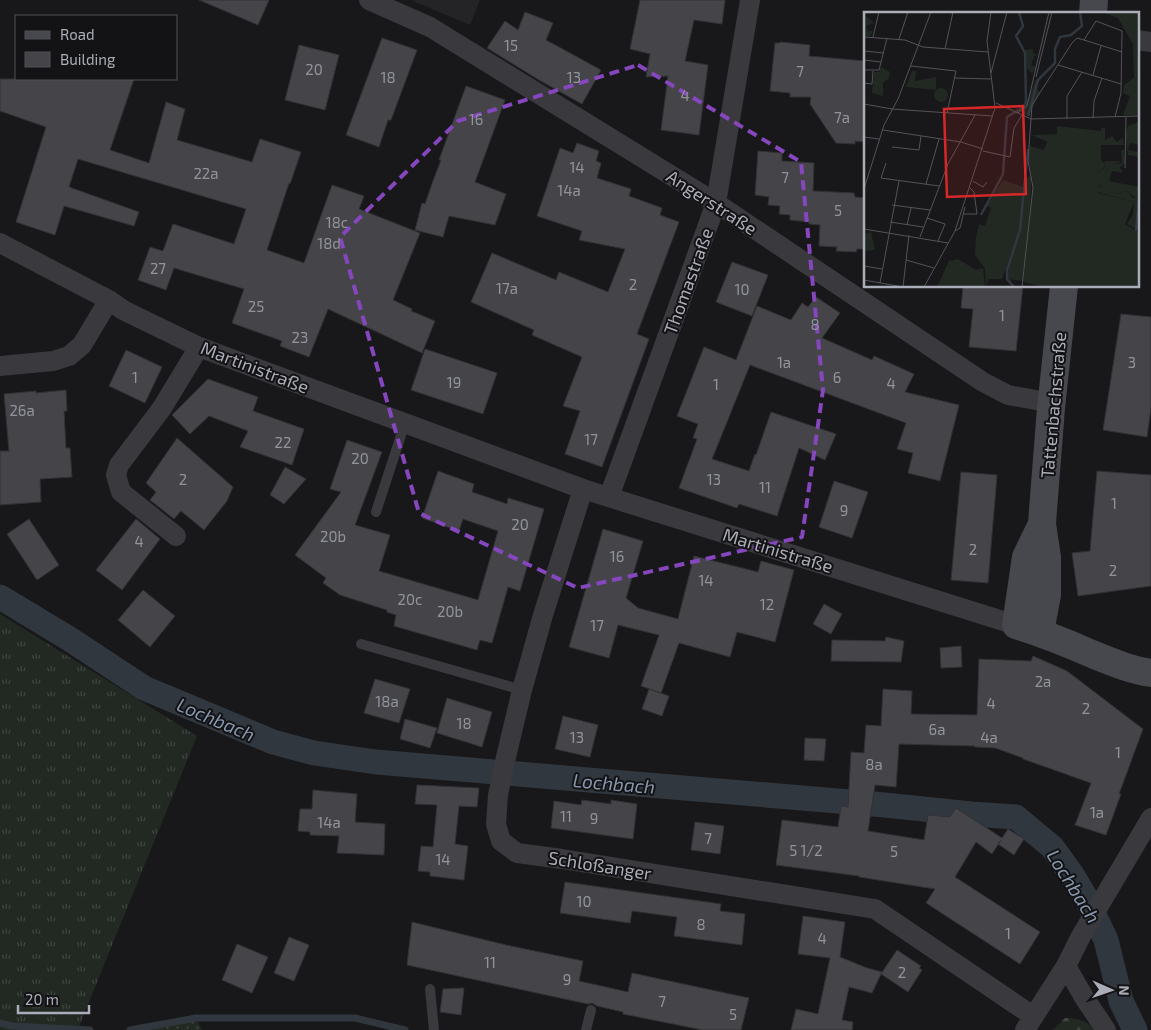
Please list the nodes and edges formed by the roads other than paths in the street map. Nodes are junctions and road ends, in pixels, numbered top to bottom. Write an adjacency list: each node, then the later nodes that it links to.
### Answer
1 (369, 0): 5 (street, Angerstraße)
2 (750, 0): 5 (street, Thomastraße)
3 (1138, 40): 4 (street)
4 (1151, 42)
5 (716, 203): 11 (street, Angerstraße); 14 (street, Thomastraße)
6 (0, 243): 8 (street, Martinistraße)
7 (1064, 288): 11 (street, Tattenbachstraße)
8 (109, 300): 9 (street, Martinistraße); 10 (street)
9 (199, 347): 12 (street, Martinistraße); 16 (street)
10 (0, 366)
11 (1052, 403): 17 (street, Tattenbachstraße)
12 (405, 424): 13 (street, Martinistraße); 15 (lane)
13 (583, 489): 14 (street, Martinistraße); 20 (street, Schloßanger)
14 (609, 497): 17 (street, Martinistraße)
15 (376, 512)
16 (176, 536)
17 (1028, 629): 19 (street, Martinistraße)
18 (361, 644): 20 (lane)
19 (1151, 673)
20 (522, 690): 25 (street, Schloßanger)
21 (1151, 818): 22 (street)
22 (1066, 966): 25 (street); 28 (street)
23 (430, 989): 26 (lane)
24 (591, 1010): 27 (lane)
25 (1028, 1025)
26 (434, 1030)
27 (586, 1030)
28 (1106, 1030)

